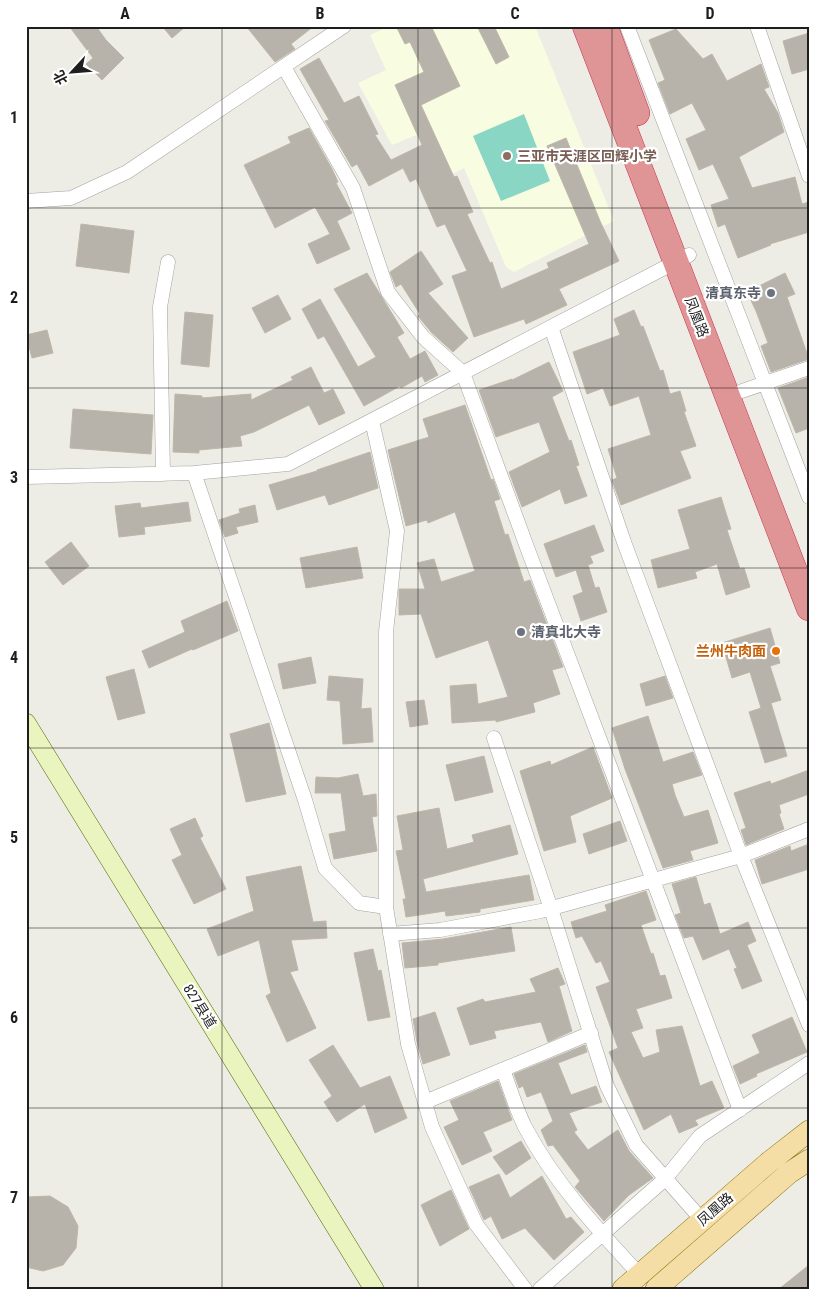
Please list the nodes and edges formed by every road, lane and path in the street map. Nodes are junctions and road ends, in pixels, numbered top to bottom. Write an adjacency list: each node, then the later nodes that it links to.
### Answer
1 (344, 26): 6 (street)
2 (585, 26): 9 (highway, 凤凰路)
3 (605, 26): 9 (highway, 凤凰路)
4 (627, 26): 14 (street)
5 (758, 26): 7 (street)
6 (284, 67): 8 (street); 13 (street)
7 (809, 176)
8 (26, 201)
9 (682, 258): 11 (street); 14 (highway, 凤凰路); 21 (highway, 凤凰路)
10 (168, 262): 17 (street)
11 (551, 327): 13 (street); 25 (street)
12 (809, 368): 14 (street)
13 (463, 373): 15 (street); 26 (street)
14 (753, 387): 19 (street); 20 (highway, 凤凰路)
15 (372, 421): 16 (street); 27 (street)
16 (194, 473): 17 (street); 27 (street)
17 (163, 474): 18 (street)
18 (26, 477)
19 (809, 497)
20 (809, 566)
21 (809, 608)
22 (26, 723): 44 (main road, 827县道)
23 (494, 738): 28 (street)
24 (809, 829): 25 (street)
25 (741, 856): 26 (street); 30 (street)
26 (653, 882): 28 (street); 35 (street)
27 (386, 907): 29 (street)
28 (551, 908): 29 (street); 31 (street)
29 (390, 934): 34 (street)
30 (809, 1025)
31 (591, 1033): 33 (street); 39 (street)
32 (809, 1063): 35 (street)
33 (503, 1070): 34 (street); 41 (street)
34 (425, 1102): 45 (street)
35 (740, 1110): 39 (street)
36 (809, 1131): 40 (main road, 凤凰路)
37 (809, 1160): 42 (main road, 凤凰路)
38 (809, 1177): 42 (main road)
39 (665, 1179): 40 (street); 41 (street)
40 (702, 1220): 43 (main road, 凤凰路)
41 (603, 1235): 43 (street); 46 (street)
42 (702, 1247): 48 (main road, 凤凰路)
43 (640, 1274): 47 (main road, 凤凰路)
44 (374, 1289)
45 (525, 1289)
46 (540, 1289)
47 (623, 1289)
48 (656, 1289)

